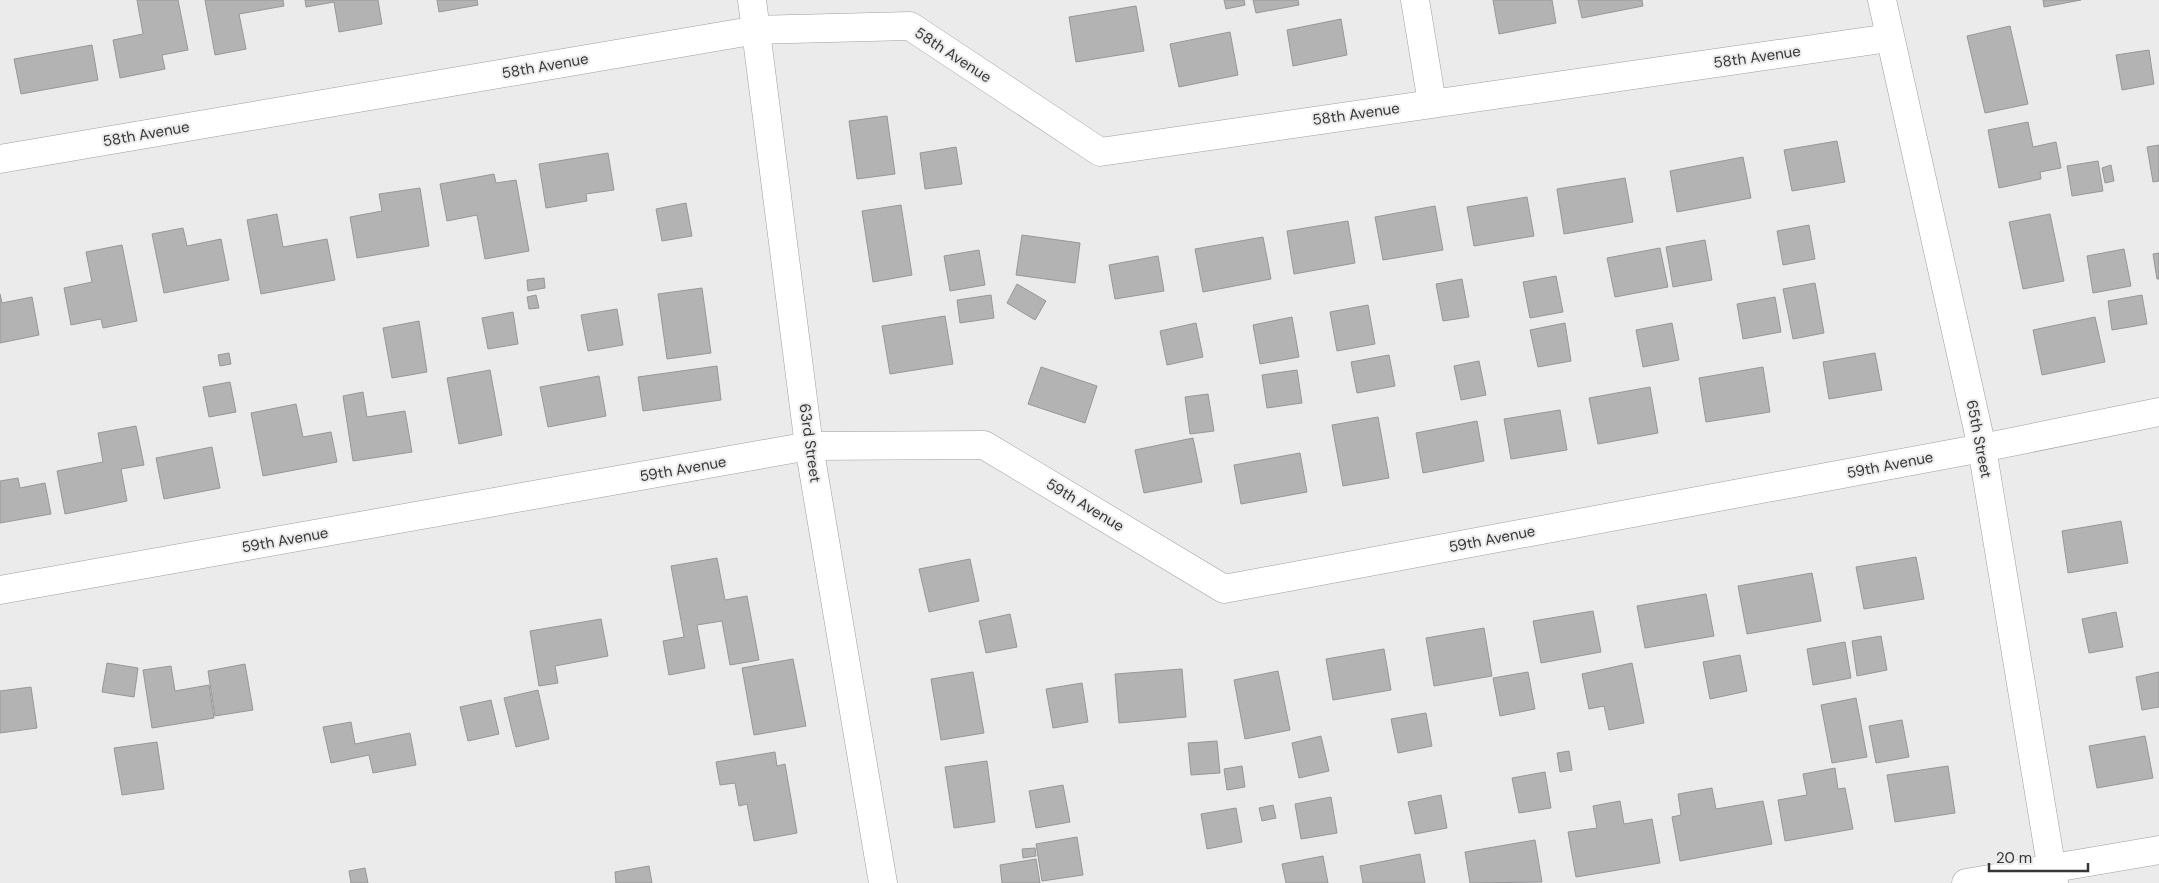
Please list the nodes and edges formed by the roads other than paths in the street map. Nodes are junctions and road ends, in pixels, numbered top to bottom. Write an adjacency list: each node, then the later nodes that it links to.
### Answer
1 (752, 0): 4 (street, 63rd Street)
2 (1415, 0): 6 (street)
3 (1882, 0): 5 (street, 65th Street)
4 (757, 30): 6 (street, 58th Avenue); 7 (street, 58th Avenue); 9 (street, 63rd Street)
5 (1889, 38): 6 (street, 58th Avenue); 10 (street, 65th Street)
6 (1432, 103)
7 (0, 159)
8 (2159, 412): 10 (street, 59th Avenue)
9 (810, 446): 10 (street, 59th Avenue); 11 (street, 59th Avenue); 14 (street, 63rd Street)
10 (1982, 448): 13 (street, 65th Street)
11 (0, 590)
12 (2159, 850): 13 (street)
13 (2052, 876): 15 (street)
14 (883, 883)
15 (1966, 883)

